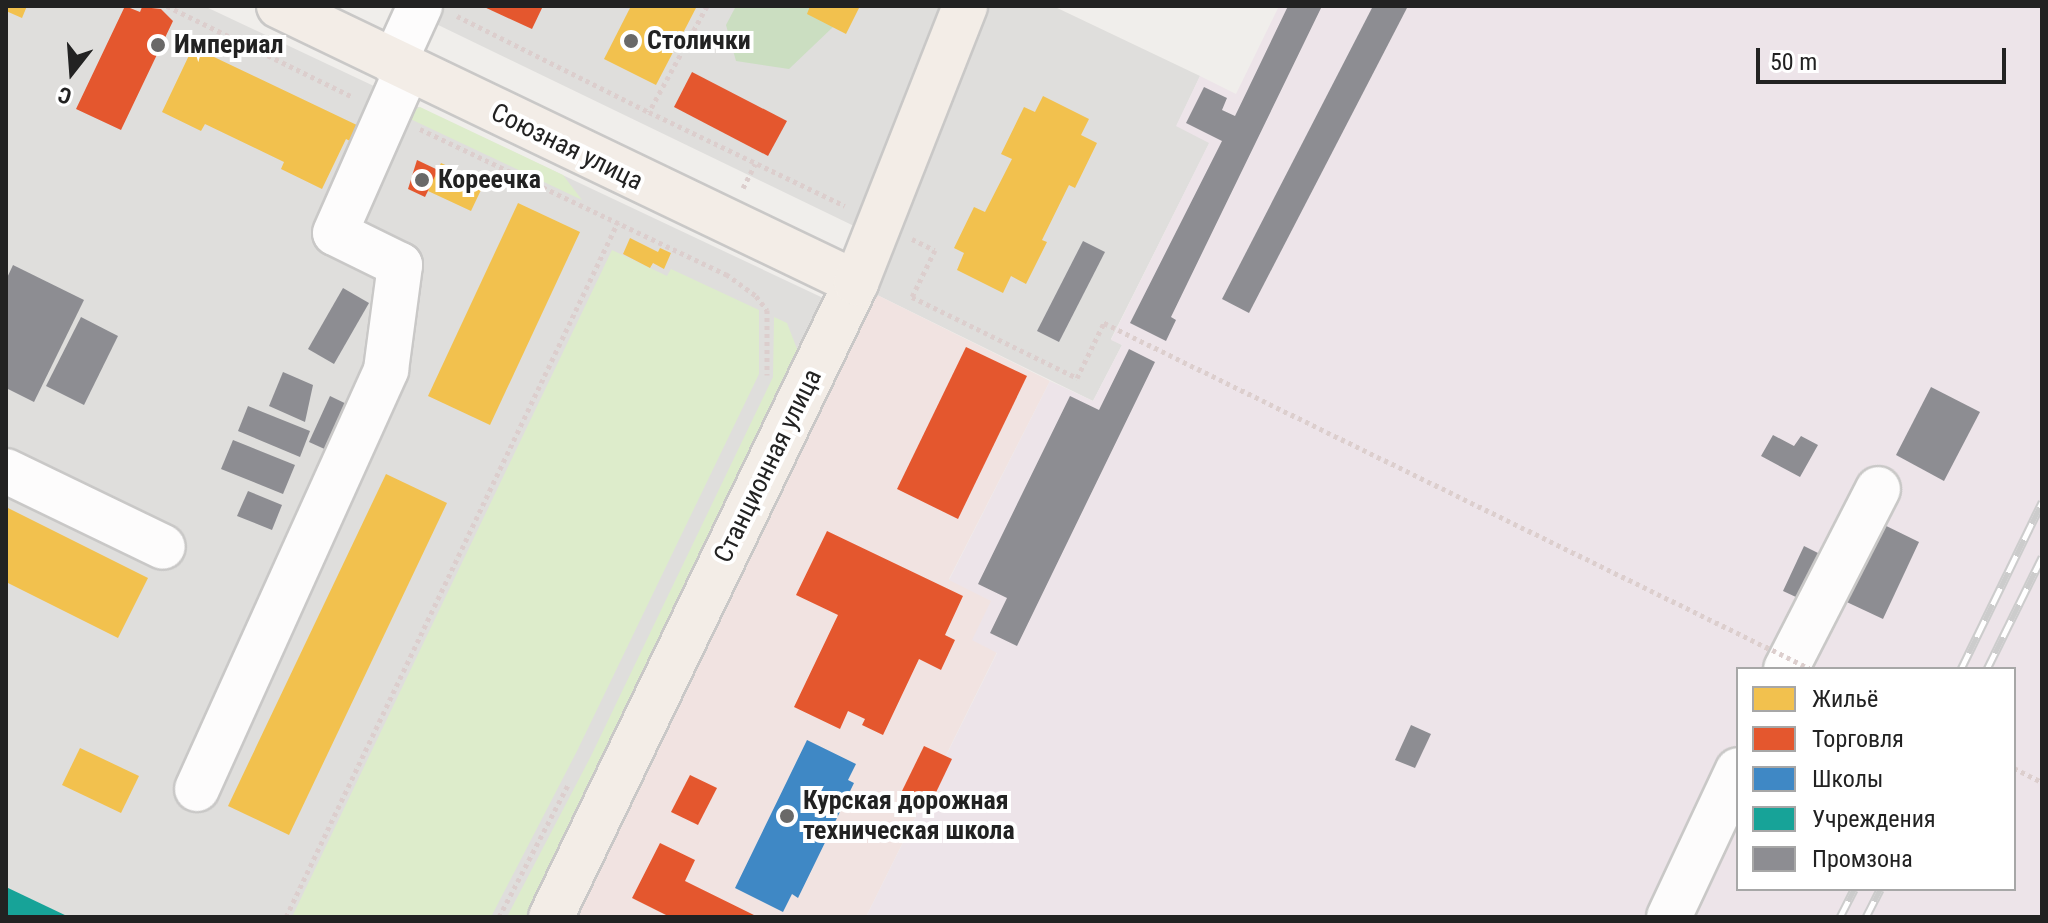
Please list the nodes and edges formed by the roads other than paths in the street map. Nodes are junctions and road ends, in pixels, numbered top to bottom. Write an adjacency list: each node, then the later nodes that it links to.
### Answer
1 (279, 6): 4 (main road, Союзная улица)
2 (965, 6): 5 (main road, Станционная улица)
3 (435, 10): 4 (lane)
4 (401, 67): 5 (main road, Союзная улица); 11 (lane)
5 (856, 283): 12 (main road, Станционная улица)
6 (6, 471): 8 (lane)
7 (1878, 489): 9 (lane)
8 (163, 547)
9 (1787, 667)
10 (1736, 774): 13 (lane)
11 (197, 789)
12 (551, 917)
13 (1669, 917)

